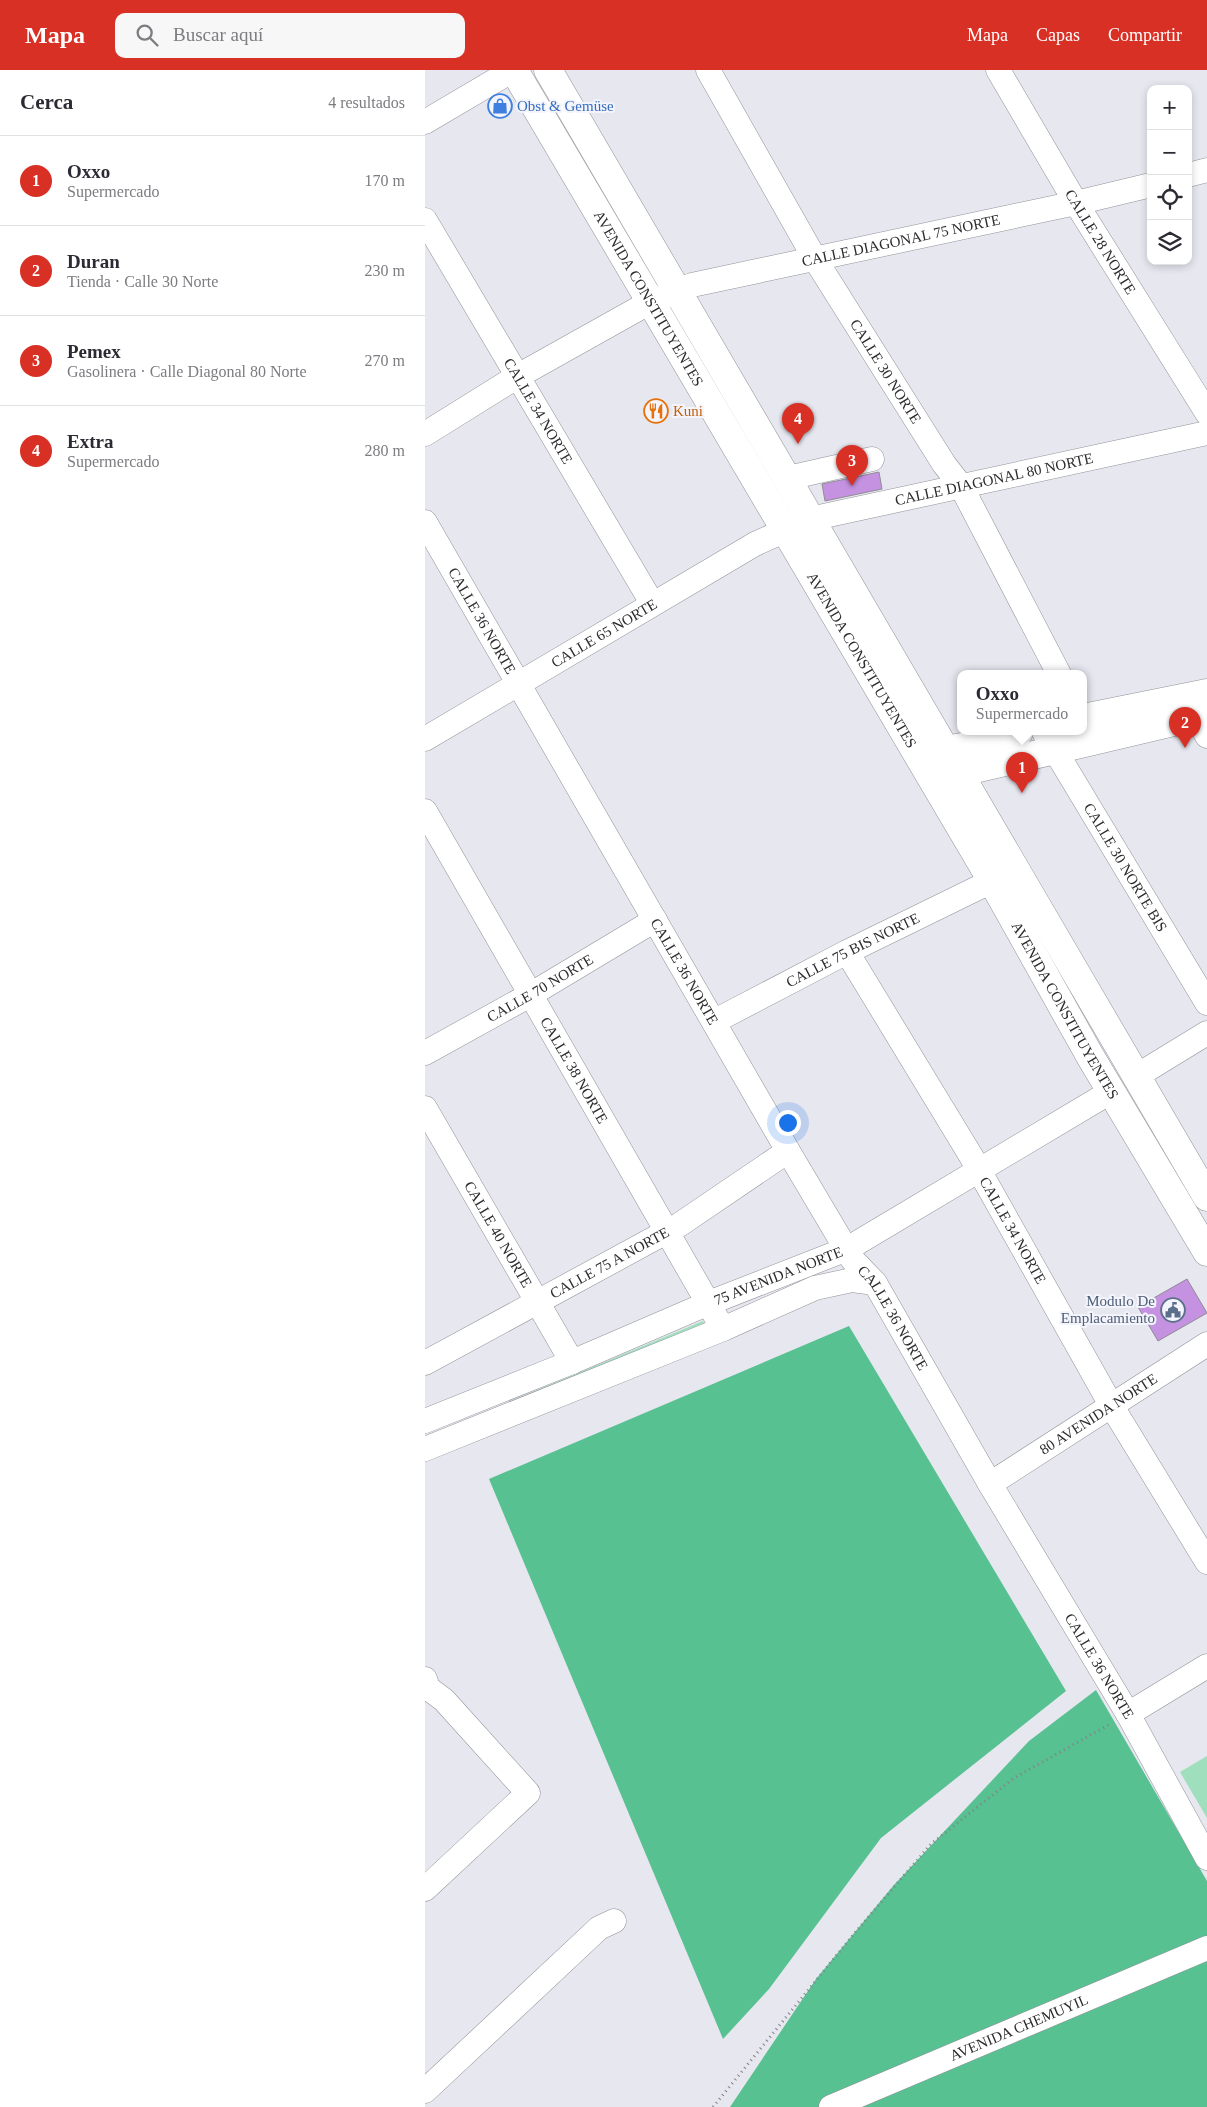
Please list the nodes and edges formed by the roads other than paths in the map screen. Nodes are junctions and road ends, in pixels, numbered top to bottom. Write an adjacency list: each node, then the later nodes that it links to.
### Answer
1 (513, 70): 5 (street); 13 (main road, AVENIDA CONSTITUYENTES)
2 (548, 70): 12 (main road, AVENIDA CONSTITUYENTES)
3 (708, 70): 11 (street, CALLE 30 NORTE)
4 (998, 70): 9 (street, CALLE 28 NORTE)
5 (425, 122)
6 (1207, 170): 7 (street)
7 (1192, 174)
8 (1147, 185): 9 (street, CALLE DIAGONAL 75 NORTE)
9 (1077, 203): 11 (street, CALLE DIAGONAL 75 NORTE); 15 (street, CALLE 28 NORTE)
10 (425, 220): 14 (street, CALLE 34 NORTE)
11 (815, 259): 12 (street, CALLE DIAGONAL 75 NORTE); 20 (street, CALLE 30 NORTE)
12 (677, 292): 13 (street, CALLE DIAGONAL 75 NORTE); 19 (main road, AVENIDA CONSTITUYENTES)
13 (652, 301): 14 (street, CALLE DIAGONAL 75 NORTE); 23 (main road, AVENIDA CONSTITUYENTES)
14 (518, 376): 17 (street, CALLE DIAGONAL 75 NORTE); 24 (street, CALLE 34 NORTE)
15 (1207, 413)
16 (1207, 433): 20 (street, CALLE DIAGONAL 80 NORTE)
17 (425, 434)
18 (872, 459): 19 (street)
19 (788, 478): 21 (main road, AVENIDA CONSTITUYENTES)
20 (961, 486): 21 (street, CALLE DIAGONAL 80 NORTE); 25 (street, CALLE 30 NORTE)
21 (810, 519): 23 (street, CALLE DIAGONAL 80 NORTE); 34 (main road, AVENIDA CONSTITUYENTES)
22 (425, 522): 26 (street, CALLE 36 NORTE)
23 (783, 529): 24 (street, CALLE 65 NORTE); 34 (main road, AVENIDA CONSTITUYENTES)
24 (652, 604): 26 (street, CALLE 65 NORTE)
25 (1057, 670)
26 (519, 683): 32 (street, CALLE 65 NORTE); 38 (street, CALLE 36 NORTE)
27 (1204, 715): 28 (main road); 31 (main road)
28 (1087, 718)
29 (1008, 735): 34 (main road)
30 (1085, 735): 33 (main road)
31 (1087, 735)
32 (425, 739)
33 (1049, 741): 35 (main road); 41 (street, CALLE 30 NORTE BIS)
34 (931, 752): 35 (main road, AVENIDA CONSTITUYENTES)
35 (945, 776): 37 (main road, AVENIDA CONSTITUYENTES); 45 (main road, AVENIDA CONSTITUYENTES)
36 (425, 811): 40 (street, CALLE 38 NORTE)
37 (993, 880): 39 (street, CALLE 75 BIS NORTE); 46 (main road, AVENIDA CONSTITUYENTES)
38 (655, 920): 40 (street, CALLE 70 NORTE); 42 (street, CALLE 36 NORTE)
39 (847, 952): 42 (street, CALLE 75 BIS NORTE); 49 (street, CALLE 34 NORTE)
40 (530, 995): 44 (street, CALLE 70 NORTE); 51 (street, CALLE 38 NORTE)
41 (1207, 1003)
42 (715, 1021): 48 (street, CALLE 36 NORTE)
43 (1207, 1033): 45 (street)
44 (425, 1052)
45 (1135, 1077): 50 (main road, AVENIDA CONSTITUYENTES)
46 (1112, 1091): 49 (street, 75 AVENIDA NORTE); 53 (main road, AVENIDA CONSTITUYENTES)
47 (425, 1108): 55 (street, CALLE 40 NORTE)
48 (788, 1151): 51 (street, CALLE 75 A NORTE); 52 (street, CALLE 36 NORTE)
49 (980, 1171): 52 (street, 75 AVENIDA NORTE); 61 (street, CALLE 34 NORTE)
50 (1207, 1197)
51 (666, 1231): 55 (street, CALLE 75 A NORTE); 56 (street, CALLE 38 NORTE)
52 (847, 1249): 54 (street, CALLE 36 NORTE); 56 (street, 75 AVENIDA NORTE)
53 (1207, 1252)
54 (875, 1283): 57 (street, 75 AVENIDA NORTE); 64 (street, CALLE 36 NORTE)
55 (536, 1302): 59 (street, CALLE 40 NORTE); 60 (street, CALLE 75 A NORTE)
56 (709, 1303): 57 (street, CALLE 38 NORTE); 59 (street, 75 AVENIDA NORTE)
57 (723, 1329): 63 (street, 75 AVENIDA NORTE)
58 (1207, 1344): 61 (street, 80 AVENIDA NORTE)
59 (572, 1362): 62 (street, 75 AVENIDA NORTE)
60 (425, 1363)
61 (1111, 1405): 64 (street, 80 AVENIDA NORTE); 65 (street, CALLE 34 NORTE)
62 (426, 1417)
63 (425, 1449)
64 (990, 1484): 68 (street, CALLE 36 NORTE)
65 (1207, 1562)
66 (1207, 1666): 68 (street)
67 (426, 1686): 70 (street)
68 (1128, 1714): 69 (street, CALLE 36 NORTE)
69 (1207, 1858)
70 (425, 1889)
71 (614, 1921): 73 (street)
72 (1207, 1948): 74 (street, AVENIDA CHEMUYIL)
73 (425, 2091)
74 (831, 2107)

